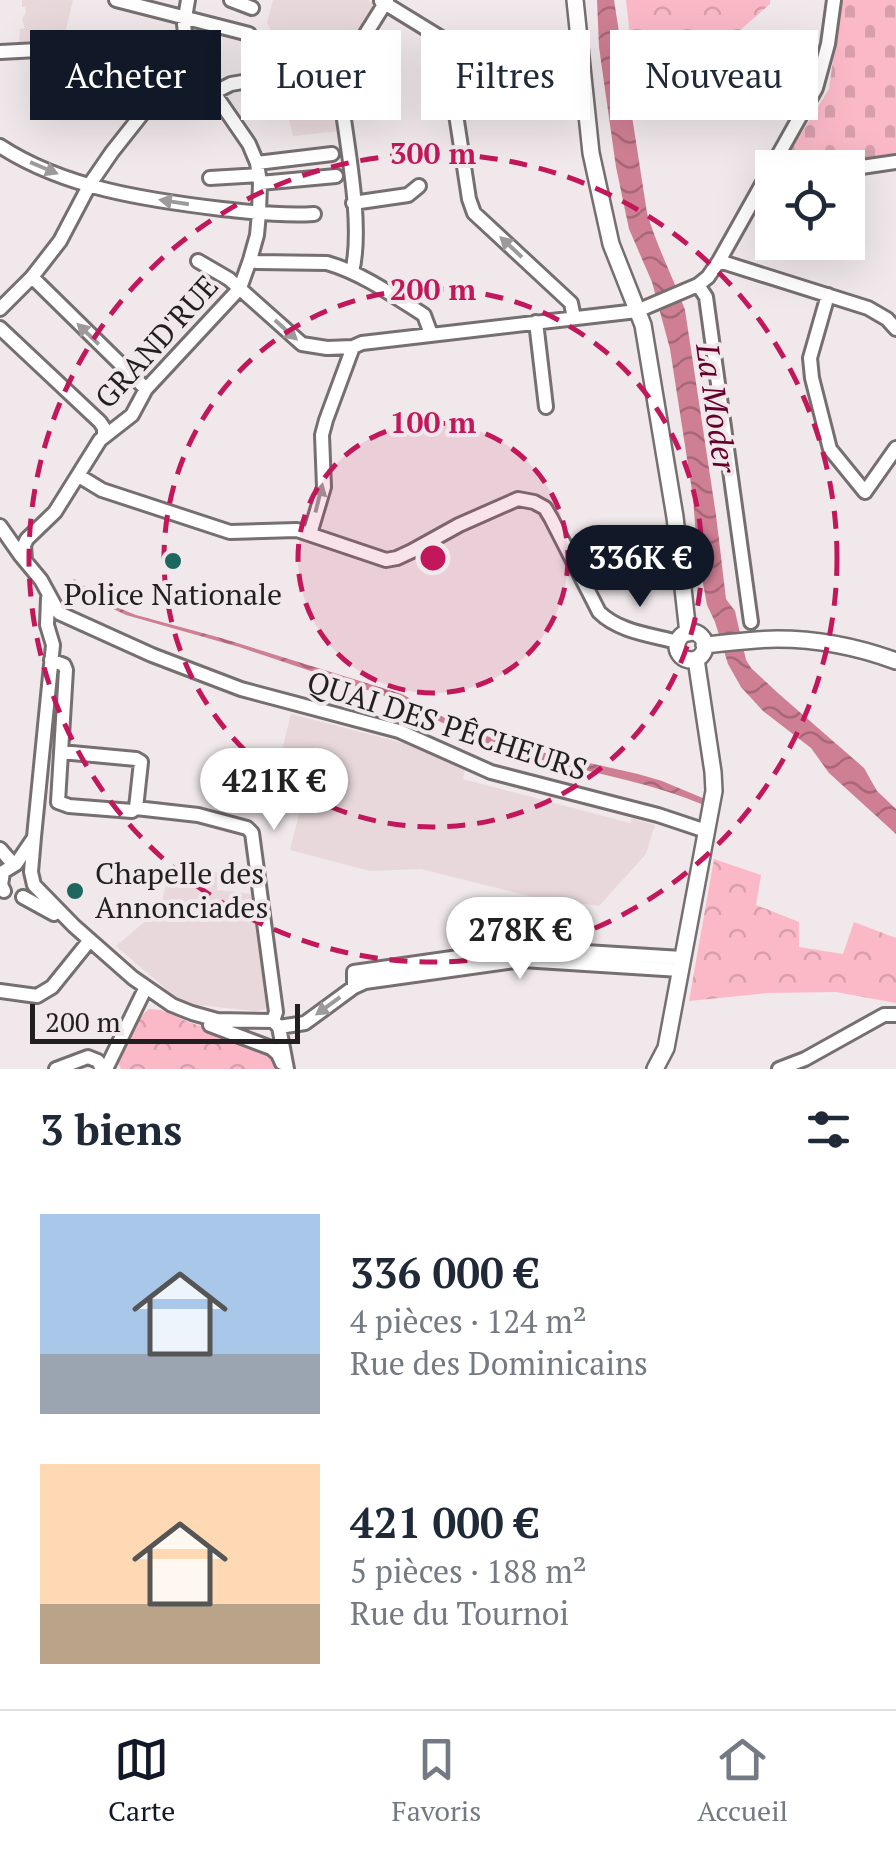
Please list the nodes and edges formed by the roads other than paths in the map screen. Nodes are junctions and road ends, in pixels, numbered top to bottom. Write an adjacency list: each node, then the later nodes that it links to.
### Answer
1 (116, 0): 8 (street)
2 (188, 0): 8 (street)
3 (232, 0): 7 (street)
4 (575, 0): 11 (main road)
5 (834, 0): 20 (street)
6 (385, 1): 10 (street); 29 (street)
7 (252, 8)
8 (185, 17): 9 (street); 12 (street)
9 (186, 30)
10 (431, 30)
11 (578, 30)
12 (241, 32)
13 (30, 50): 14 (street)
14 (0, 52)
15 (221, 106): 24 (street)
16 (137, 120): 28 (street)
17 (457, 120): 43 (street, one-way to 17)
18 (587, 120): 42 (main road)
19 (0, 146): 28 (street, one-way to 28)
20 (785, 150)
21 (332, 154): 24 (street)
22 (896, 162): 23 (street)
23 (865, 167)
24 (259, 174): 25 (street); 26 (street); 31 (street, GRAND'RUE)
25 (336, 176)
26 (210, 178)
27 (419, 186): 29 (street)
28 (87, 190): 31 (street, one-way to 28); 37 (street)
29 (353, 202): 36 (street)
30 (755, 202): 35 (street)
31 (258, 213): 32 (street); 33 (street, GRAND'RUE)
32 (314, 214)
33 (250, 260): 36 (street); 39 (street, GRAND'RUE)
34 (198, 261): 39 (street)
35 (719, 261): 38 (street); 40 (street)
36 (352, 272): 47 (street)
37 (32, 277): 41 (street); 49 (street, one-way to 37)
38 (693, 287): 42 (street); 58 (street)
39 (240, 288): 48 (street, one-way to 48); 49 (street, GRAND'RUE)
40 (828, 295): 46 (street); 52 (street)
41 (0, 309)
42 (637, 311): 43 (street); 60 (main road)
43 (574, 318): 44 (street)
44 (536, 322): 47 (street); 50 (street)
45 (0, 328): 51 (street)
46 (896, 329)
47 (430, 334): 48 (street)
48 (353, 347): 56 (street, one-way to 48)
49 (146, 390): 51 (street, GRAND'RUE)
50 (546, 407)
51 (104, 436): 53 (street, GRAND'RUE)
52 (896, 448)
53 (79, 476): 55 (street, GRAND'RUE); 56 (street)
54 (2, 528): 55 (street); 57 (street)
55 (32, 534): 57 (street, GRAND'RUE)
56 (310, 534): 60 (street)
57 (25, 560): 59 (street)
58 (751, 622)
59 (59, 629): 63 (street); 66 (street, QUAI DES PÊCHEURS)
60 (683, 638): 61 (main road); 61 (main road)
61 (706, 649): 62 (main road); 66 (main road)
62 (896, 661)
63 (51, 665): 64 (street); 67 (street)
64 (60, 752): 65 (street); 65 (street)
65 (136, 808): 78 (street)
66 (708, 823): 74 (main road)
67 (34, 837): 69 (street); 70 (street)
68 (0, 849): 69 (street)
69 (5, 875): 70 (street); 71 (street)
70 (32, 878): 71 (street); 72 (street)
71 (23, 897): 72 (street)
72 (74, 926): 73 (street)
73 (90, 940): 75 (street); 76 (street)
74 (681, 964): 78 (street, one-way to 78); 82 (main road)
75 (145, 989): 78 (street); 79 (street); 80 (street)
76 (0, 990)
77 (896, 1015): 86 (street)
78 (274, 1026): 80 (street); 80 (street); 85 (street)
79 (122, 1036): 81 (street); 84 (street)
80 (261, 1043): 85 (street)
81 (80, 1065): 83 (street); 84 (street)
82 (664, 1068)
83 (56, 1069)
84 (104, 1069)
85 (286, 1069)
86 (779, 1069)

